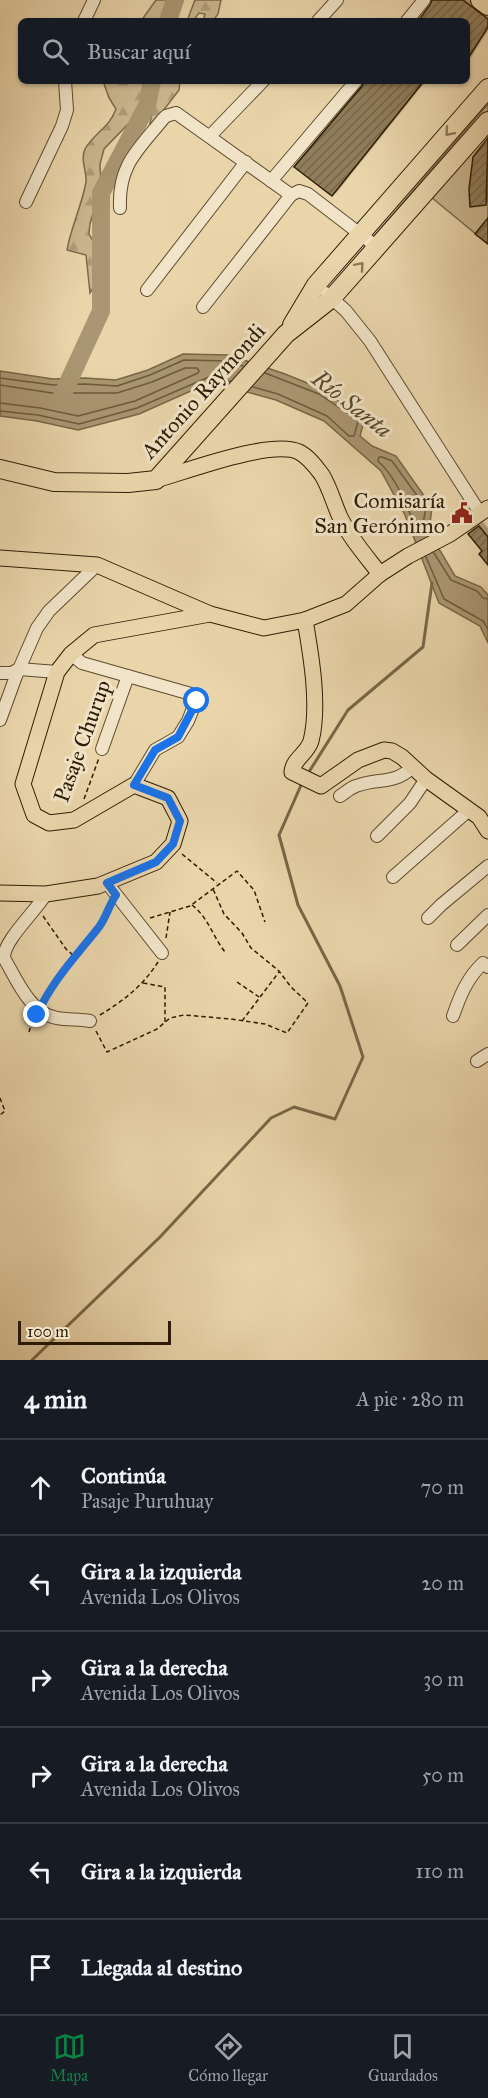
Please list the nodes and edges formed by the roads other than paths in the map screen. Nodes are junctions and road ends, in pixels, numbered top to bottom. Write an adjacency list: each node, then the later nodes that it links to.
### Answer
1 (94, 0): 6 (street)
2 (337, 0): 7 (street)
3 (424, 0): 8 (street)
4 (480, 0): 5 (highway)
5 (488, 6)
6 (85, 18)
7 (321, 18)
8 (409, 18)
9 (65, 84): 18 (street)
10 (260, 84): 14 (street)
11 (353, 84): 16 (street)
12 (488, 88): 20 (highway, one-way to 20)
13 (488, 121): 21 (highway)
14 (210, 136): 15 (street); 19 (street)
15 (246, 162): 16 (street); 23 (street)
16 (271, 181): 17 (street)
17 (291, 195): 20 (street); 25 (street)
18 (26, 201)
19 (120, 208)
20 (360, 234): 21 (street); 22 (highway)
21 (377, 247): 24 (highway, one-way to 21)
22 (316, 285): 24 (street); 26 (highway)
23 (147, 290)
24 (332, 298): 26 (highway); 29 (street)
25 (203, 307)
26 (286, 334): 28 (highway, Antonio Raymondi)
27 (0, 469): 28 (highway)
28 (156, 480): 32 (main road)
29 (484, 510): 32 (main road)
30 (0, 558): 31 (main road)
31 (97, 564): 33 (main road); 36 (street)
32 (380, 574): 34 (main road)
33 (210, 614): 34 (main road); 35 (main road)
34 (305, 620): 42 (main road)
35 (71, 654): 37 (main road); 39 (street)
36 (19, 669): 37 (street); 38 (street); 40 (street)
37 (57, 672): 44 (main road)
38 (0, 673)
39 (128, 676): 41 (street, Pasaje Churup); 44 (street)
40 (0, 720)
41 (102, 749)
42 (413, 767): 43 (main road); 45 (street)
43 (426, 779): 46 (main road); 48 (street)
44 (134, 785): 51 (main road)
45 (340, 796)
46 (469, 810): 47 (main road); 50 (street)
47 (488, 831)
48 (377, 836)
49 (488, 866): 55 (street)
50 (393, 877)
51 (112, 889): 53 (main road); 57 (street)
52 (0, 893): 53 (main road)
53 (42, 901): 60 (street)
54 (488, 915): 56 (street)
55 (429, 918)
56 (457, 945)
57 (162, 953)
58 (488, 967): 59 (street)
59 (453, 1016)
60 (90, 1021)
61 (488, 1054): 62 (street)
62 (477, 1061)

